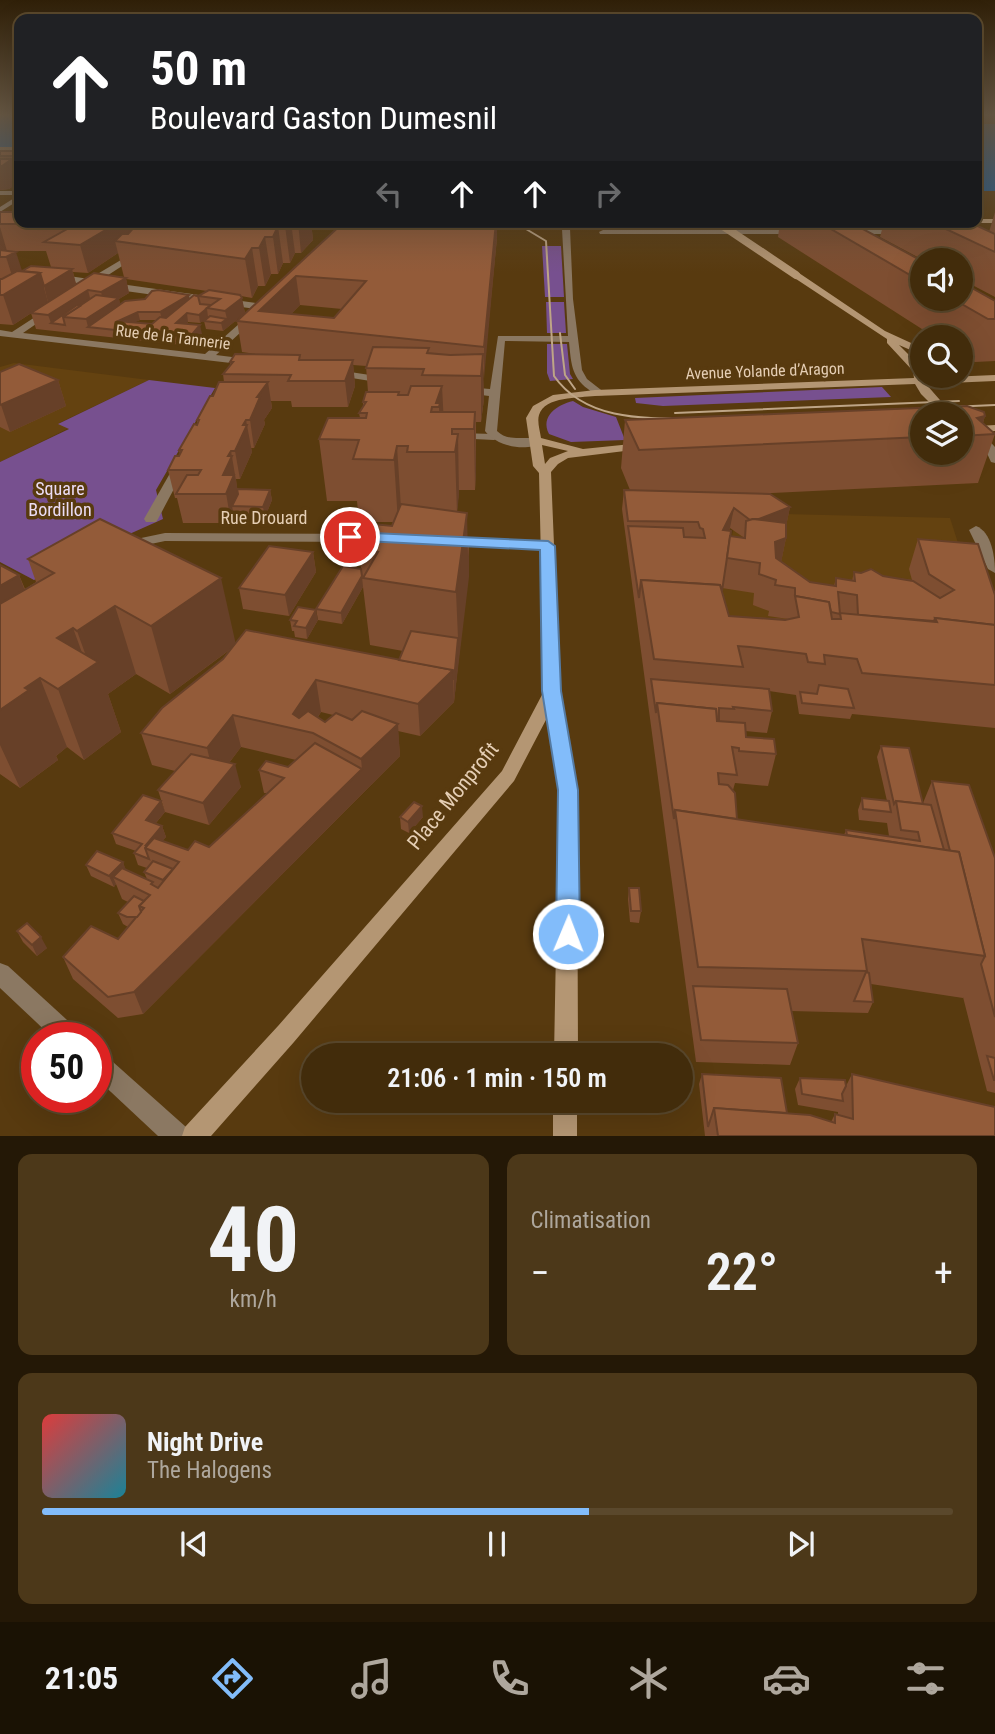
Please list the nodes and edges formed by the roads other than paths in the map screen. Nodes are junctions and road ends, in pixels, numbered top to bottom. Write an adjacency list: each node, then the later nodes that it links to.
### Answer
1 (14, 200): 2 (street)
2 (9, 204): 3 (street); 4 (street)
3 (14, 204)
4 (0, 211)
5 (309, 228): 10 (main road)
6 (333, 228): 14 (street)
7 (566, 228): 26 (street)
8 (726, 228): 22 (main road, bridge)
9 (895, 228): 13 (street)
10 (287, 230)
11 (603, 232): 12 (street)
12 (802, 232)
13 (841, 232)
14 (340, 234)
15 (141, 250): 17 (street)
16 (40, 276): 17 (street)
17 (92, 281): 18 (street); 20 (street)
18 (73, 294)
19 (272, 298): 20 (street)
20 (263, 307): 29 (street)
21 (53, 308): 24 (street)
22 (882, 332): 28 (main road); 31 (main road)
23 (0, 333): 24 (street, Rue de la Tannerie)
24 (13, 335): 27 (street, Rue de la Tannerie)
25 (120, 338): 27 (street)
26 (574, 339): 42 (street); 43 (street)
27 (110, 346): 29 (street, Rue de la Tannerie)
28 (910, 346)
29 (208, 357): 30 (street, Rue de la Tannerie)
30 (239, 361): 32 (street, Rue de la Tannerie); 35 (street)
31 (910, 362)
32 (264, 364)
33 (327, 371): 38 (street)
34 (973, 373): 36 (main road)
35 (229, 379)
36 (992, 379): 37 (main road, Avenue Yolande d’Aragon)
37 (973, 380)
38 (397, 382)
39 (910, 382): 42 (main road, Avenue Yolande d’Aragon)
40 (923, 388): 44 (main road)
41 (458, 389): 43 (street)
42 (595, 390): 50 (main road, Avenue Yolande d’Aragon)
43 (496, 393): 49 (street)
44 (935, 402)
45 (995, 428): 46 (main road)
46 (973, 430)
47 (973, 435): 53 (street)
48 (450, 436): 49 (street)
49 (494, 437): 50 (street)
50 (536, 441): 52 (main road); 55 (main road)
51 (656, 445): 52 (main road)
52 (583, 451): 55 (main road)
53 (995, 459)
54 (183, 460): 56 (street)
55 (545, 472): 60 (main road)
56 (151, 519)
57 (976, 530): 62 (street)
58 (392, 538): 61 (street, Rue Drouard)
59 (433, 540): 60 (street)
60 (548, 546): 63 (main road)
61 (117, 549)
62 (995, 569)
63 (552, 691): 66 (main road); 70 (main road, Place Monprofit)
64 (0, 973): 65 (street)
65 (53, 1022)
66 (566, 1043)
67 (112, 1077): 69 (street)
68 (565, 1113): 71 (main road)
69 (177, 1136)
70 (194, 1136)
71 (565, 1136)

